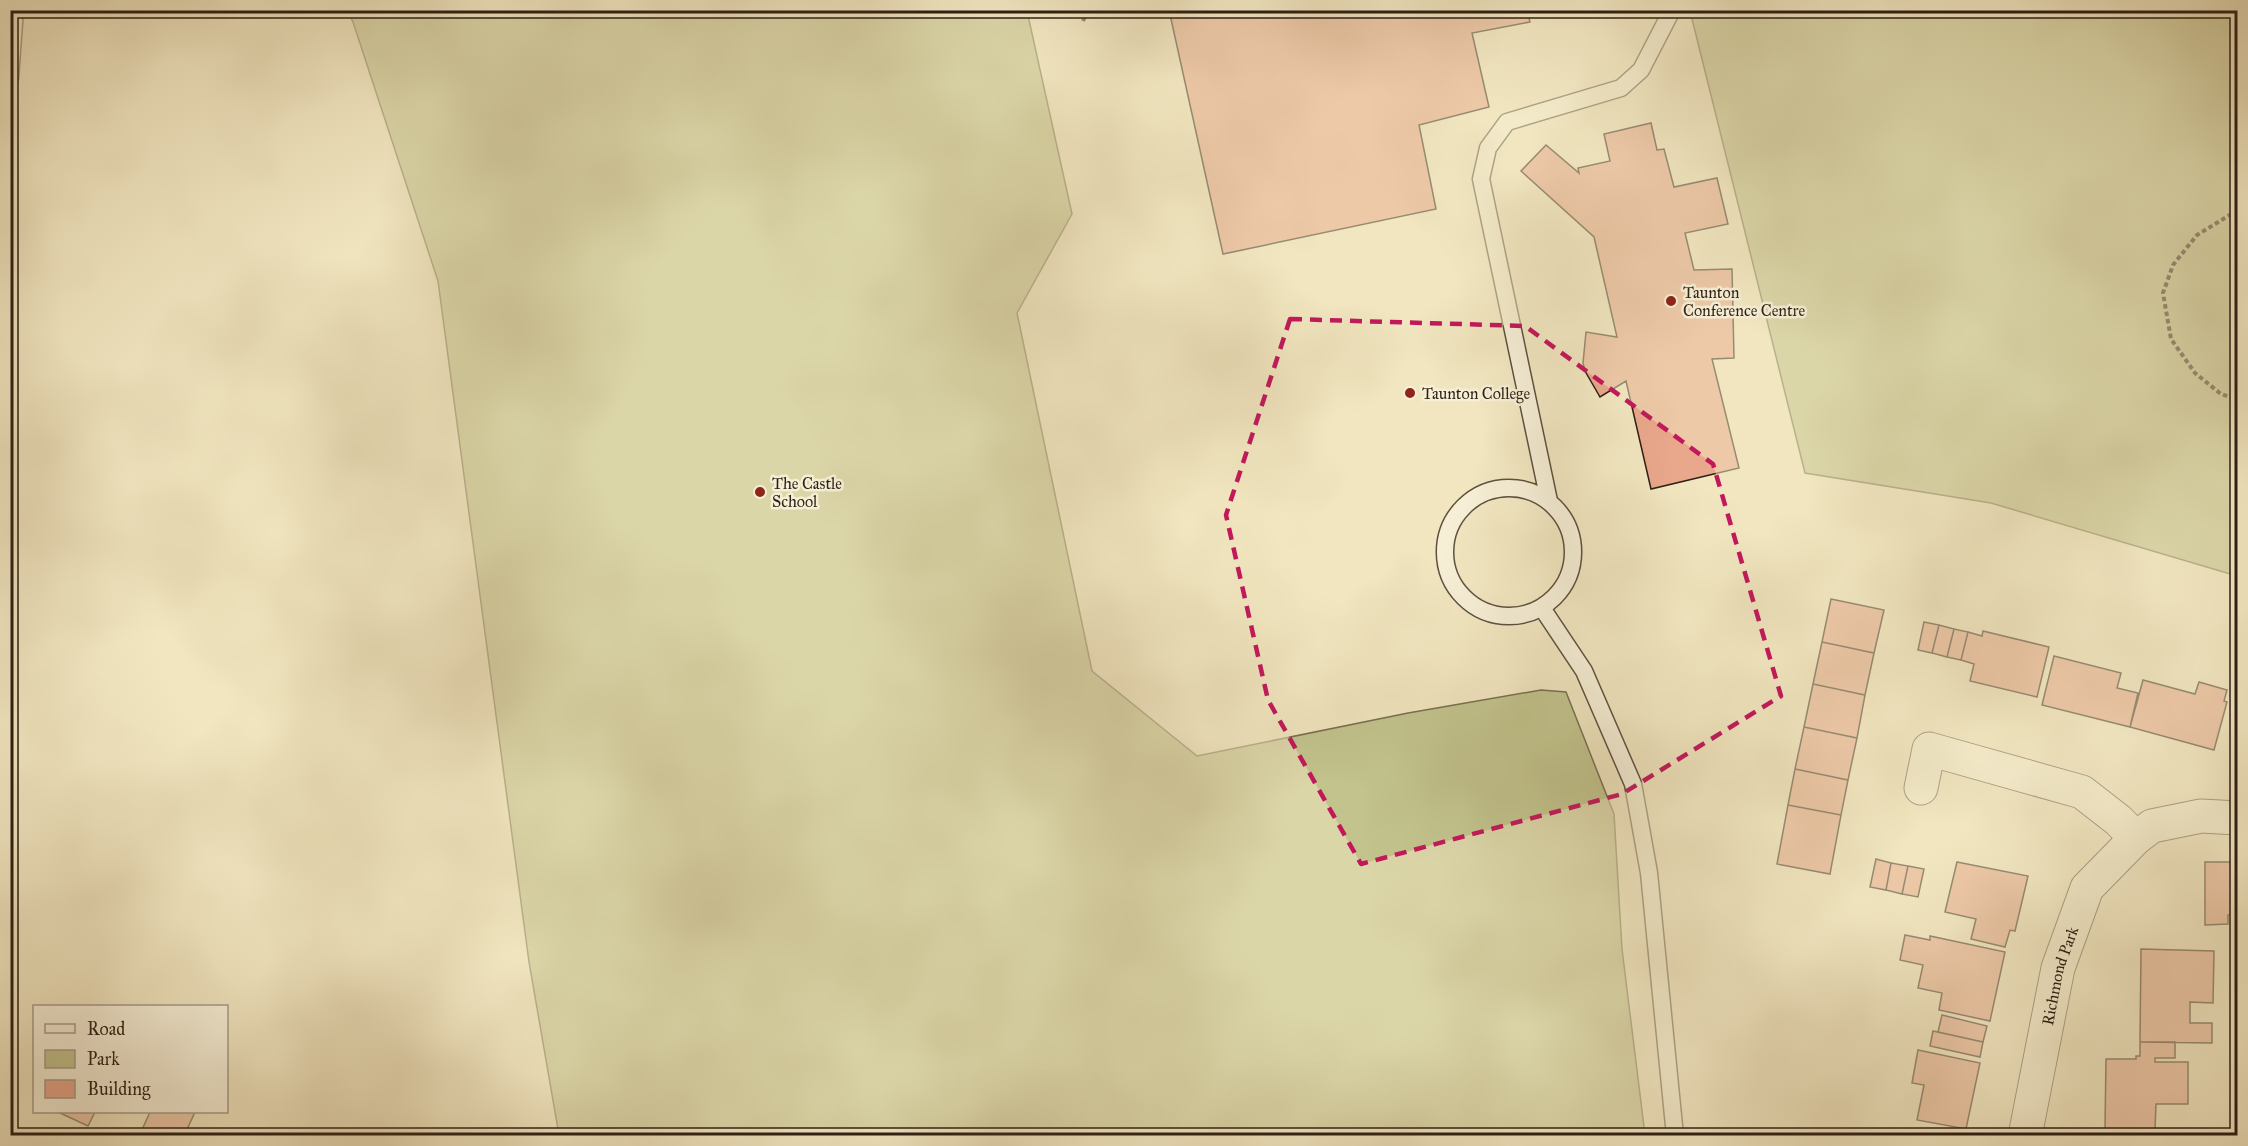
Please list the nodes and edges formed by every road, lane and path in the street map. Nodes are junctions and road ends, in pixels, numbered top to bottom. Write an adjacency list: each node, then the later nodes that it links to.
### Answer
1 (15, 10): 5 (lane)
2 (1088, 10): 4 (path)
3 (1672, 10): 8 (lane)
4 (1083, 21)
5 (10, 78)
6 (2238, 210): 7 (path)
7 (2238, 400)
8 (1549, 501): 9 (lane); 9 (lane)
9 (1542, 608): 13 (lane)
10 (1921, 788): 12 (street)
11 (2238, 818): 12 (street, Richmond Park)
12 (2136, 838): 14 (street, Richmond Park)
13 (1675, 1136)
14 (2025, 1136)

